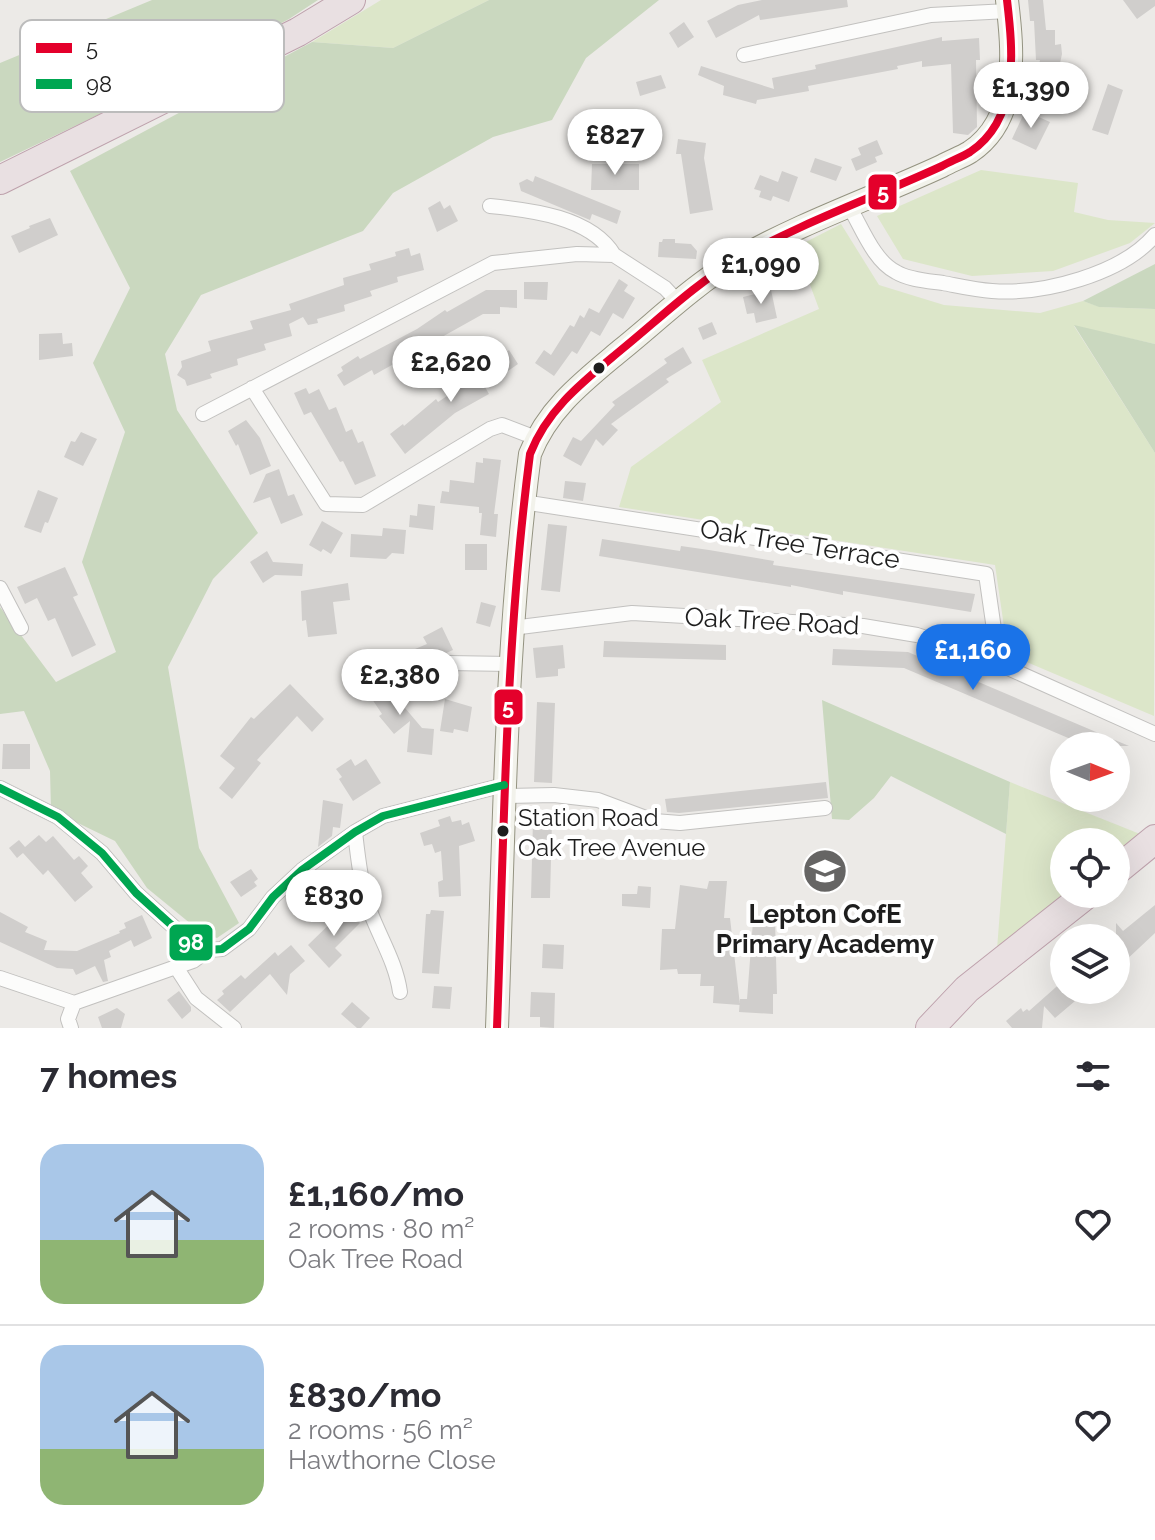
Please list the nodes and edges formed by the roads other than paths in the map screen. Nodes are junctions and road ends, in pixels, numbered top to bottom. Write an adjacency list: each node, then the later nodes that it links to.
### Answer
1 (351, 0): 3 (highway)
2 (1008, 6): 4 (street); 8 (street)
3 (284, 39)
4 (744, 55)
5 (137, 112): 6 (highway)
6 (0, 180)
7 (490, 206): 10 (street)
8 (850, 208): 9 (street); 11 (street)
9 (1155, 235)
10 (614, 255): 11 (street); 12 (street)
11 (679, 303): 14 (street)
12 (252, 388): 13 (street); 14 (street)
13 (203, 414)
14 (536, 438): 15 (street)
15 (523, 502): 18 (street); 20 (street, Oak Tree Terrace)
16 (0, 588): 17 (street)
17 (21, 628)
18 (512, 628): 19 (street); 20 (street, Oak Tree Road)
19 (510, 664): 21 (street); 24 (street)
20 (999, 664): 22 (street, Oak Tree Road)
21 (425, 684)
22 (1155, 734)
23 (0, 788): 30 (street)
24 (504, 790): 25 (street); 26 (street); 37 (street)
25 (825, 808)
26 (355, 832): 30 (street); 33 (street)
27 (1155, 842): 28 (highway)
28 (1130, 861)
29 (1069, 908): 38 (highway)
30 (208, 950): 31 (street)
31 (176, 967): 34 (street); 36 (street)
32 (0, 978): 34 (street)
33 (400, 992)
34 (74, 1003): 35 (street)
35 (71, 1028)
36 (234, 1028)
37 (497, 1028)
38 (930, 1028)

